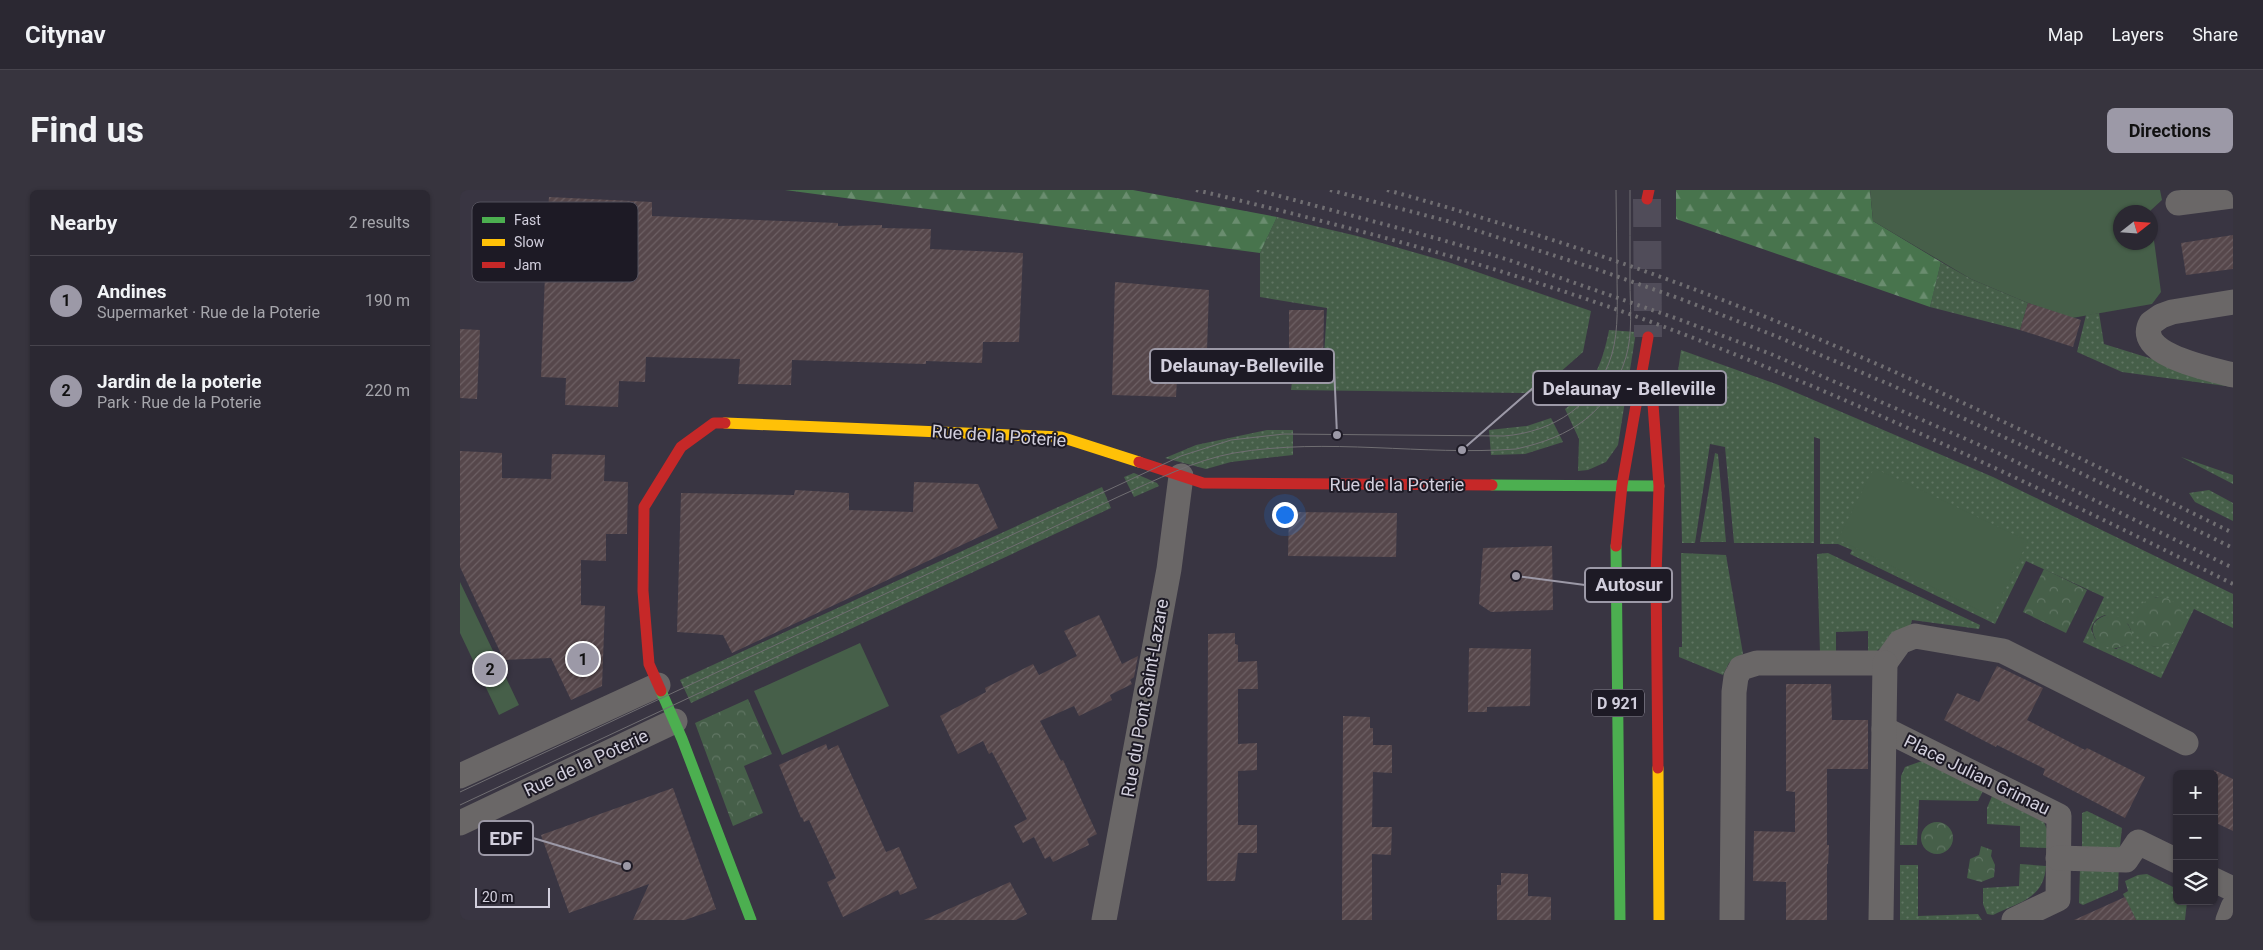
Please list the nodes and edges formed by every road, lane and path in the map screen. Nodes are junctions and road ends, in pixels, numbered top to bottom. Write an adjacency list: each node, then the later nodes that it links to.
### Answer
1 (2233, 196): 2 (street)
2 (2178, 203)
3 (2233, 302): 4 (street)
4 (2233, 376)
5 (1181, 476): 6 (street, Rue de la Poterie); 9 (street, Rue de la Poterie); 21 (street, Rue du Pont Saint-Lazare)
6 (1622, 485): 7 (street, Rue de la Poterie); 7 (street, D 921); 22 (street, D 921)
7 (1659, 486): 23 (street, D 921)
8 (1885, 663): 11 (street, Place Julian Grimau); 12 (street); 24 (street)
9 (658, 685): 10 (street, Rue de la Poterie); 13 (street)
10 (675, 721): 14 (street, Rue de la Poterie); 20 (street)
11 (1884, 730): 15 (street, Place Julian Grimau); 25 (street, Place Julian Grimau)
12 (2186, 743)
13 (460, 776)
14 (460, 823)
15 (2058, 858): 16 (street); 26 (street, Place Julian Grimau)
16 (2175, 860)
17 (2218, 882): 18 (street)
18 (2233, 889)
19 (2233, 908): 27 (street)
20 (751, 920)
21 (1104, 920)
22 (1620, 920)
23 (1659, 920)
24 (1732, 920)
25 (1880, 920)
26 (2014, 920)
27 (2228, 920)

